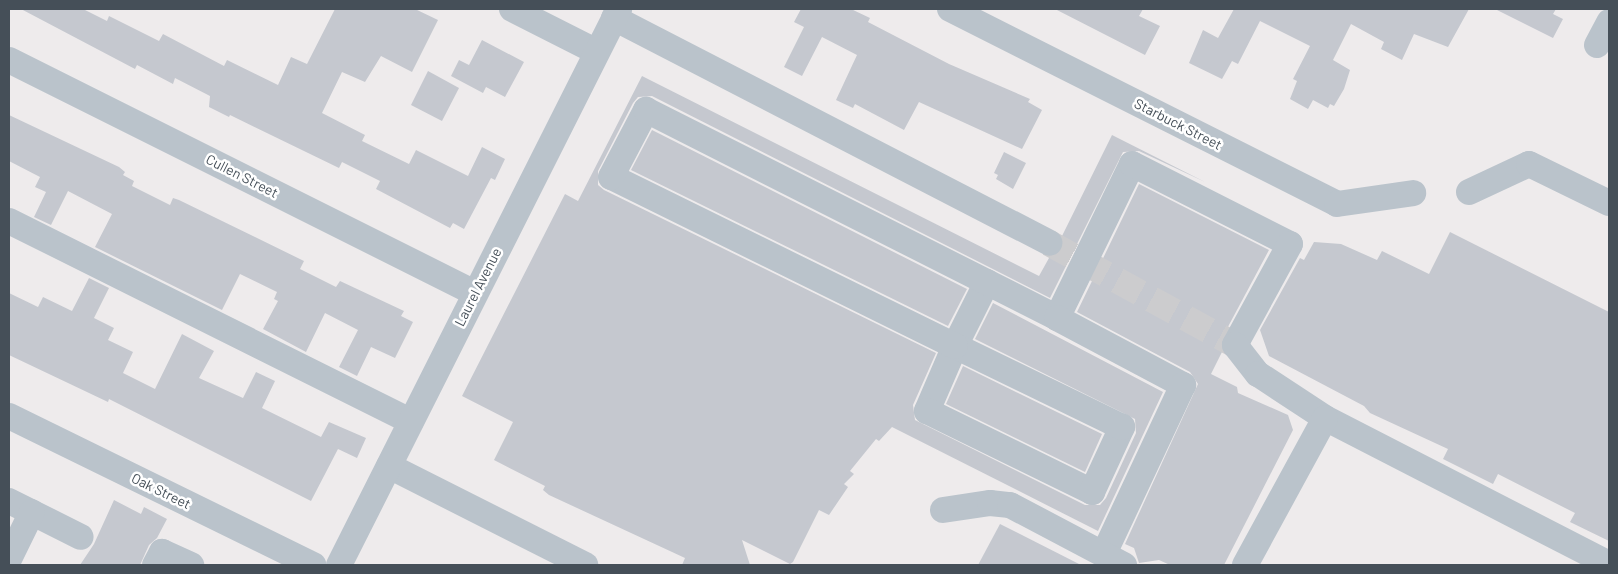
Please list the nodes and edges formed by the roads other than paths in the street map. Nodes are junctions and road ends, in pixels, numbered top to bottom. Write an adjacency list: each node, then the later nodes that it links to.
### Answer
1 (512, 9): 6 (street)
2 (950, 9): 9 (street, Starbuck Street)
3 (616, 14): 6 (street, Laurel Avenue); 12 (street)
4 (1609, 22): 5 (street)
5 (1597, 45)
6 (597, 52): 14 (street, Laurel Avenue)
7 (9, 60): 14 (street, Cullen Street)
8 (1469, 192): 10 (street)
9 (1413, 193)
10 (1609, 203)
11 (9, 221): 19 (street)
12 (1049, 243)
13 (987, 282): 15 (street); 16 (street); 16 (street)
14 (475, 293): 19 (street, Laurel Avenue)
15 (1057, 318): 18 (street); 25 (street)
16 (955, 346): 16 (street)
17 (9, 416): 29 (street, Oak Street)
18 (1325, 418): 26 (street); 32 (street)
19 (411, 421): 20 (street, Laurel Avenue)
20 (389, 466): 30 (street, Laurel Avenue); 31 (street)
21 (20, 507): 23 (street); 24 (street)
22 (943, 510): 25 (street)
23 (81, 537)
24 (9, 559)
25 (1114, 560)
26 (1609, 564)
27 (155, 565): 28 (street)
28 (191, 565)
29 (313, 565)
30 (340, 565)
31 (585, 565)
32 (1245, 565)

